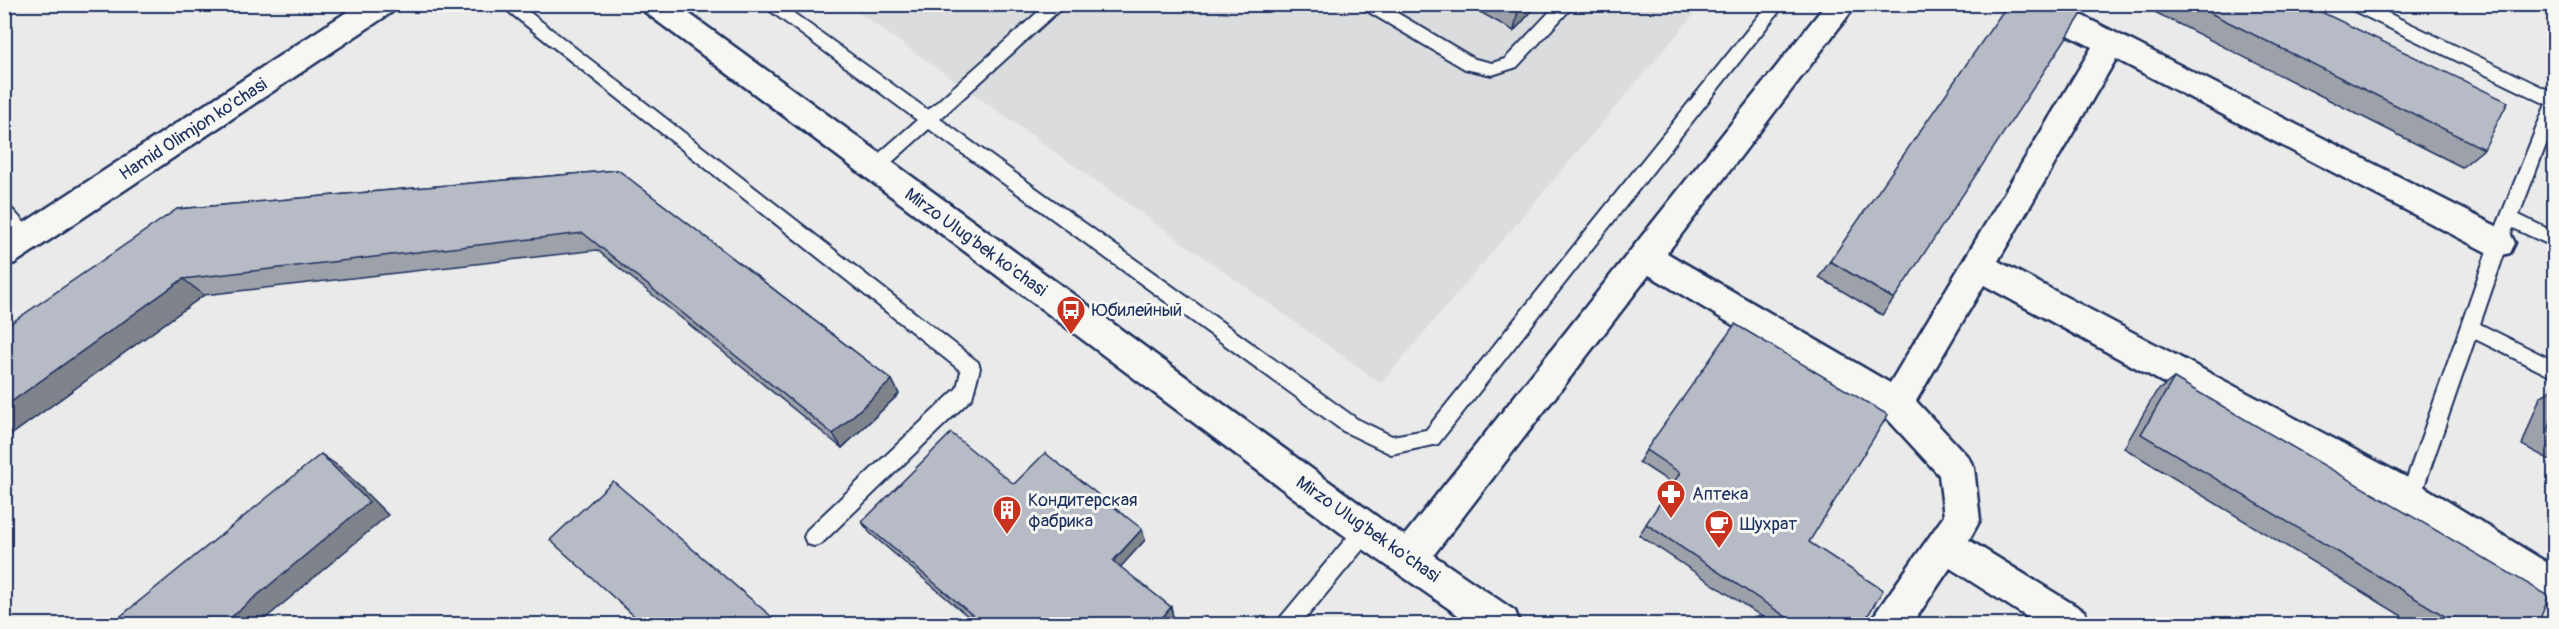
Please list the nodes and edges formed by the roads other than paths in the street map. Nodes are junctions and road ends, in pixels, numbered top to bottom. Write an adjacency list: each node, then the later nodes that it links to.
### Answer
1 (382, 4): 19 (street, Hamid Olimjon ko'chasi)
2 (507, 4): 27 (lane)
3 (655, 4): 15 (street, Mirzo Ulug'bek ko'chasi)
4 (769, 4): 14 (lane)
5 (1058, 4): 14 (lane)
6 (1368, 4): 7 (lane)
7 (1567, 4)
8 (1777, 4): 14 (lane)
9 (1843, 4): 20 (street)
10 (2033, 4): 12 (street)
11 (2354, 4): 13 (lane)
12 (2110, 43): 17 (street); 21 (street)
13 (2554, 102): 17 (lane)
14 (928, 120): 15 (lane)
15 (875, 167): 26 (street, Mirzo Ulug'bek ko'chasi)
16 (4, 212): 19 (lane)
17 (2504, 231): 18 (lane); 22 (lane)
18 (2554, 240)
19 (16, 245)
20 (1646, 256): 24 (street); 29 (street)
21 (1978, 266): 24 (street); 25 (street)
22 (2469, 327): 23 (lane); 25 (lane)
23 (2554, 370)
24 (1896, 404): 28 (street)
25 (2410, 498): 30 (street)
26 (1366, 530): 29 (street, Mirzo Ulug'bek ko'chasi); 31 (lane)
27 (814, 537)
28 (1945, 545): 33 (street); 34 (street)
29 (1409, 558): 32 (street, Mirzo Ulug'bek ko'chasi)
30 (2554, 587)
31 (1288, 624)
32 (1502, 624)
33 (1890, 624)
34 (2070, 624)

